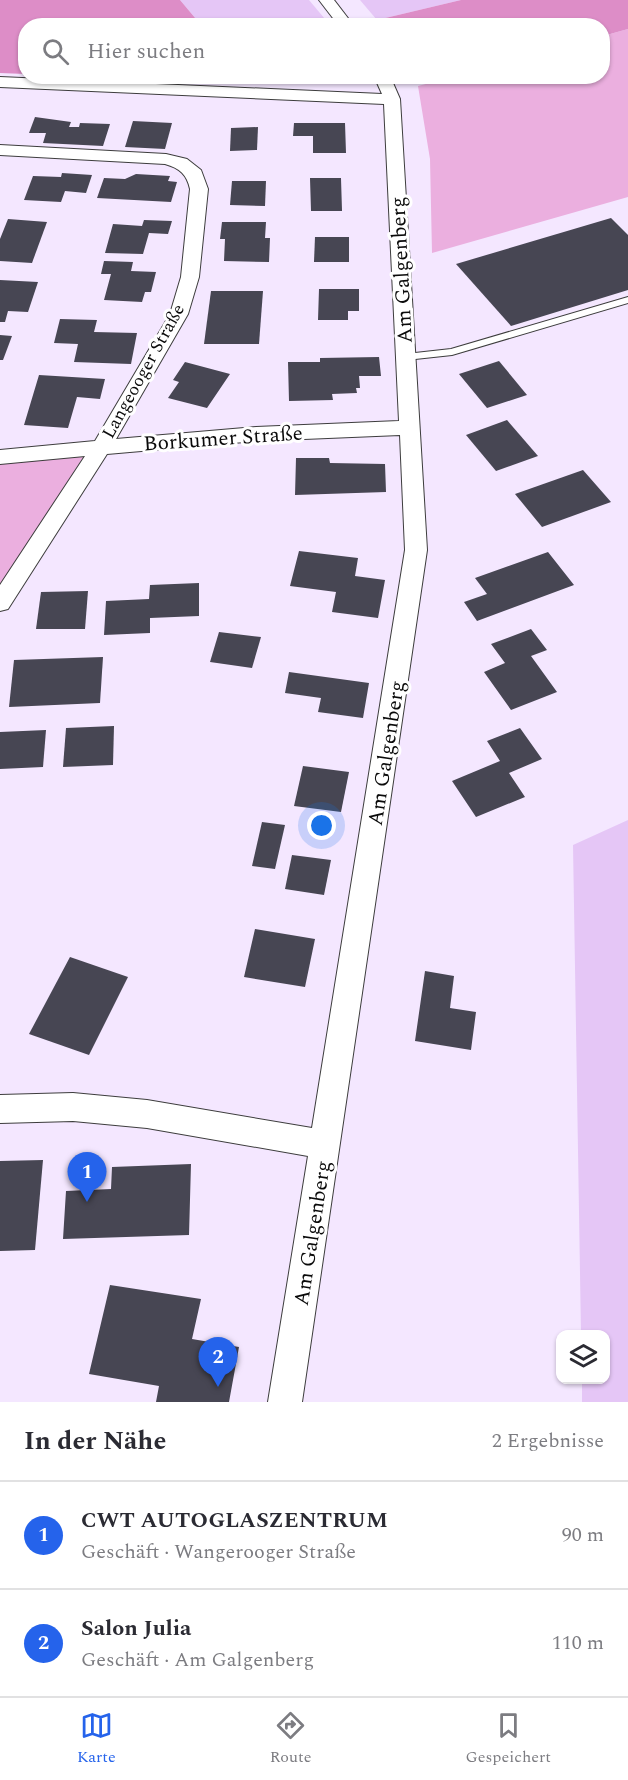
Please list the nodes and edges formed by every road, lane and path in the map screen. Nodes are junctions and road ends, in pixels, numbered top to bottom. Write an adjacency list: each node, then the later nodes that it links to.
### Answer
1 (326, 0): 2 (street)
2 (341, 18)
3 (0, 82): 4 (street)
4 (18, 83)
5 (46, 84): 7 (street)
6 (385, 84): 7 (street)
7 (392, 99): 10 (street, Am Galgenberg)
8 (0, 150): 12 (street, Langeooger Straße)
9 (628, 300): 10 (lane)
10 (406, 357): 11 (street, Am Galgenberg)
11 (410, 428): 12 (street, Borkumer Straße); 16 (street, Am Galgenberg)
12 (102, 446): 13 (street, Borkumer Straße); 14 (street, Langeooger Straße)
13 (0, 457)
14 (0, 603)
15 (0, 1109): 16 (street)
16 (326, 1145): 17 (street, Am Galgenberg)
17 (285, 1402)

